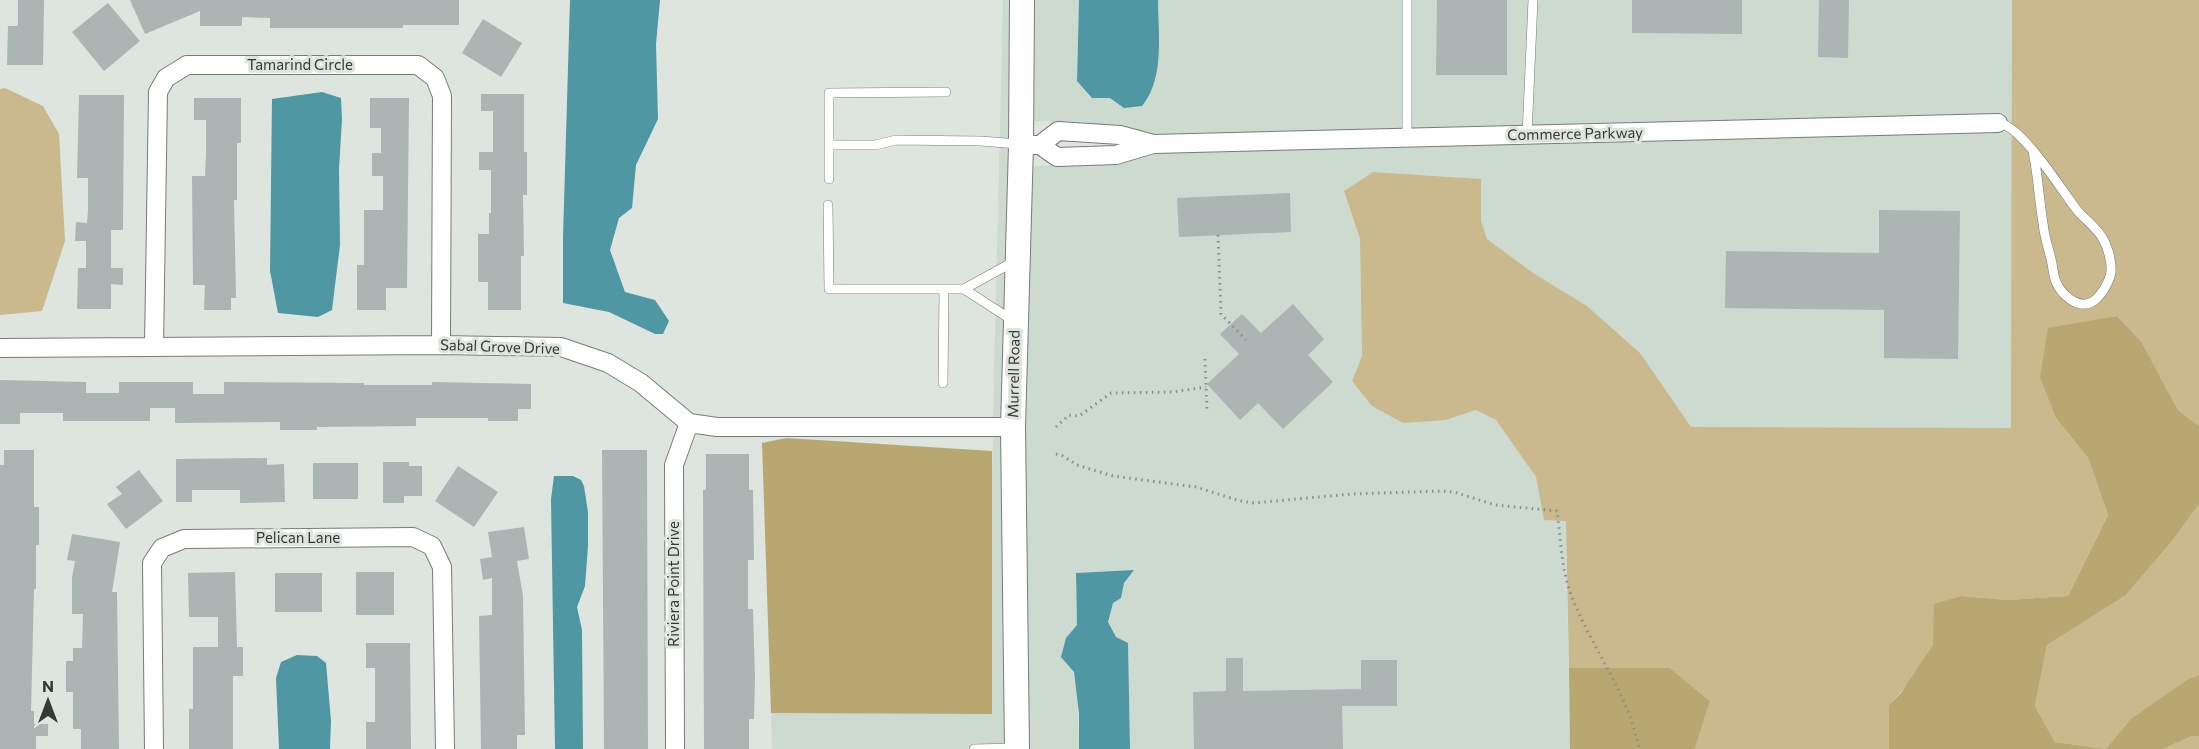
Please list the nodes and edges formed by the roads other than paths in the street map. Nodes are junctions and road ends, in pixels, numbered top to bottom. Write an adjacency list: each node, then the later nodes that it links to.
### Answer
1 (1022, 0): 10 (street, Murrell Road)
2 (1407, 0): 7 (lane)
3 (1533, 0): 6 (lane)
4 (946, 92): 9 (lane)
5 (1998, 123): 6 (street, Commerce Parkway); 11 (lane)
6 (1527, 135): 7 (street, Commerce Parkway)
7 (1407, 138): 8 (street, Commerce Parkway)
8 (1153, 144): 10 (street, Commerce Parkway); 10 (street, Commerce Parkway)
9 (829, 145): 10 (lane); 12 (lane)
10 (1030, 145): 14 (street, Murrell Road)
11 (2033, 151): 11 (lane)
12 (829, 179)
13 (828, 205): 15 (lane)
14 (1017, 260): 16 (lane); 17 (street, Murrell Road)
15 (944, 289): 16 (lane); 21 (lane)
16 (964, 289): 17 (lane)
17 (1015, 322): 23 (street, Murrell Road)
18 (441, 345): 19 (street, Sabal Grove Drive); 19 (street, Tamarind Circle); 22 (street, Sabal Grove Drive)
19 (154, 347): 20 (street, Sabal Grove Drive)
20 (0, 348)
21 (943, 383)
22 (689, 423): 23 (street); 27 (street, Riviera Point Drive)
23 (1014, 427): 24 (street, Murrell Road)
24 (1017, 748): 28 (lane)
25 (154, 749): 26 (street, Pelican Lane)
26 (445, 749)
27 (675, 749)
28 (974, 749)

